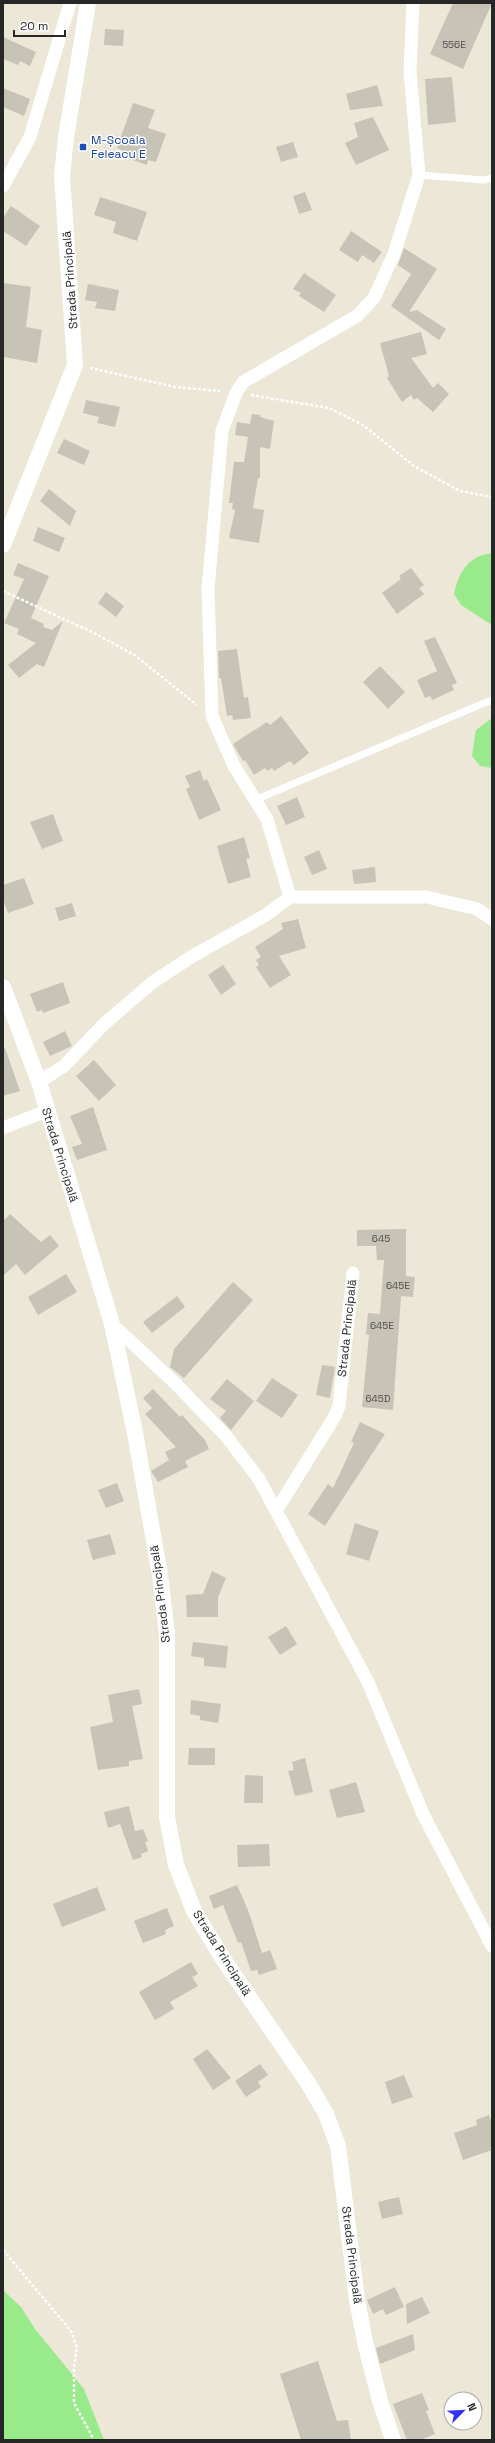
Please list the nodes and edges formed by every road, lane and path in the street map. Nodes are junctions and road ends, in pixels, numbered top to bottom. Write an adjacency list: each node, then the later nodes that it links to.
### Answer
1 (70, 3): 6 (street)
2 (88, 3): 7 (street, Strada Principală)
3 (413, 3): 4 (street)
4 (418, 176): 5 (lane); 8 (street)
5 (492, 178)
6 (3, 186)
7 (75, 365): 8 (path); 10 (street, Strada Principală)
8 (236, 393): 9 (path); 13 (street)
9 (492, 497)
10 (3, 545)
11 (3, 591): 13 (path)
12 (489, 701): 14 (lane)
13 (212, 716): 14 (street)
14 (255, 800): 15 (street)
15 (290, 897): 16 (street); 18 (street)
16 (492, 919)
17 (3, 987): 18 (street, Strada Principală)
18 (39, 1082): 19 (street, Strada Principală)
19 (46, 1111): 20 (street); 22 (street, Strada Principală)
20 (3, 1128)
21 (353, 1272): 23 (street, Strada Principală)
22 (112, 1324): 23 (street, Strada Principală); 27 (street, Strada Principală)
23 (276, 1511): 24 (street, Strada Principală)
24 (492, 1946)
25 (3, 2250): 26 (path)
26 (94, 2440)
27 (393, 2440)

